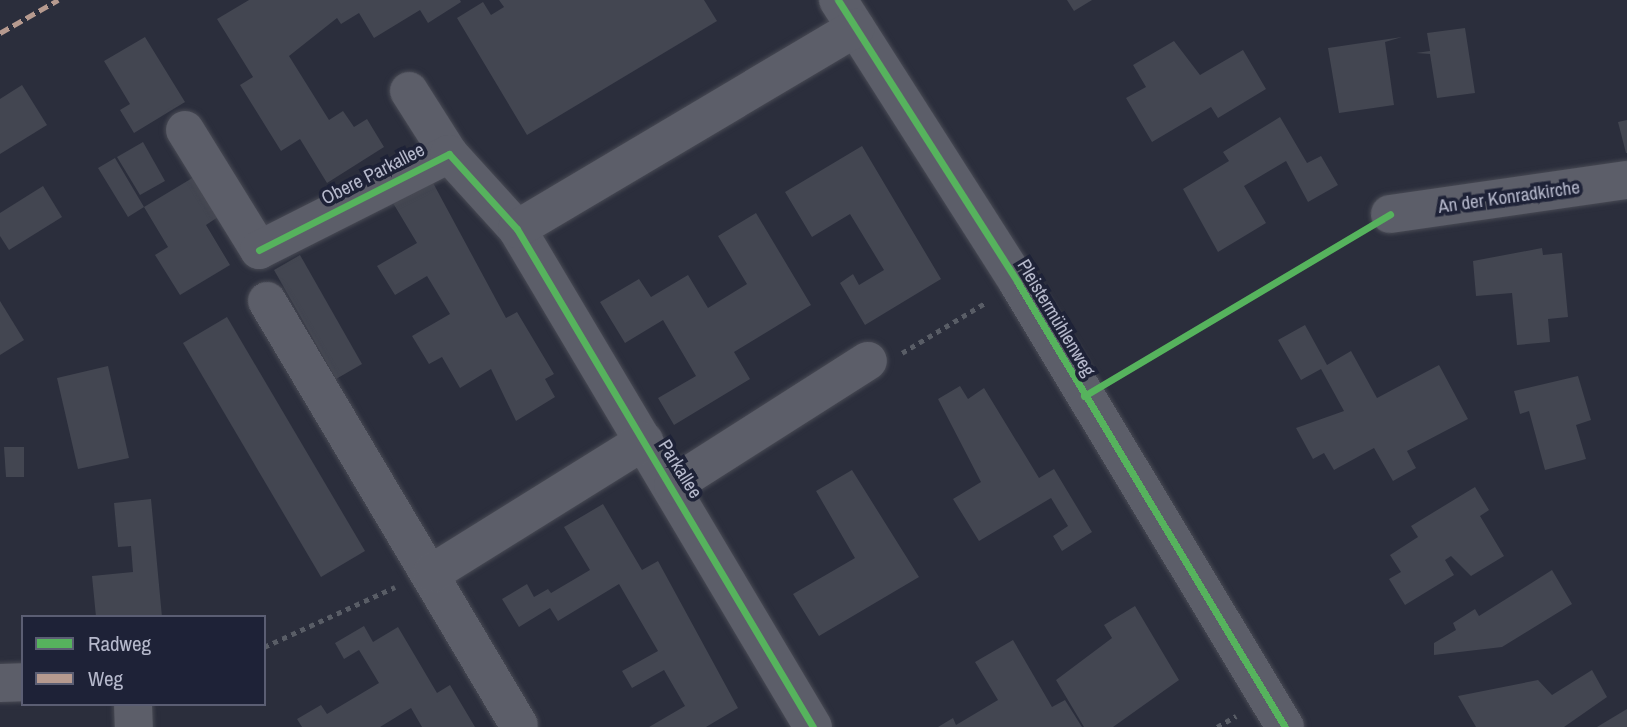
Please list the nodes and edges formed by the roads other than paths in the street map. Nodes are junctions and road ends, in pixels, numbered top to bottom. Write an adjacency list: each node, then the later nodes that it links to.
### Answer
1 (847, 14): 7 (street); 19 (street, Pleistermühlenweg)
2 (409, 91): 4 (street)
3 (185, 130): 4 (street, Obere Parkallee)
4 (449, 154): 7 (street, Obere Parkallee)
5 (1627, 180): 6 (street, An der Konradkirche)
6 (1390, 214)
7 (517, 229): 10 (street, Parkallee)
8 (267, 301): 12 (street)
9 (868, 361): 11 (street, Parkallee)
10 (644, 442): 11 (street, Parkallee); 12 (street, Parkallee)
11 (673, 485): 18 (street, Parkallee)
12 (432, 573): 16 (street)
13 (21, 682): 14 (street)
14 (0, 683)
15 (133, 706): 17 (street)
16 (519, 725)
17 (134, 727)
18 (813, 727)
19 (1285, 727)

